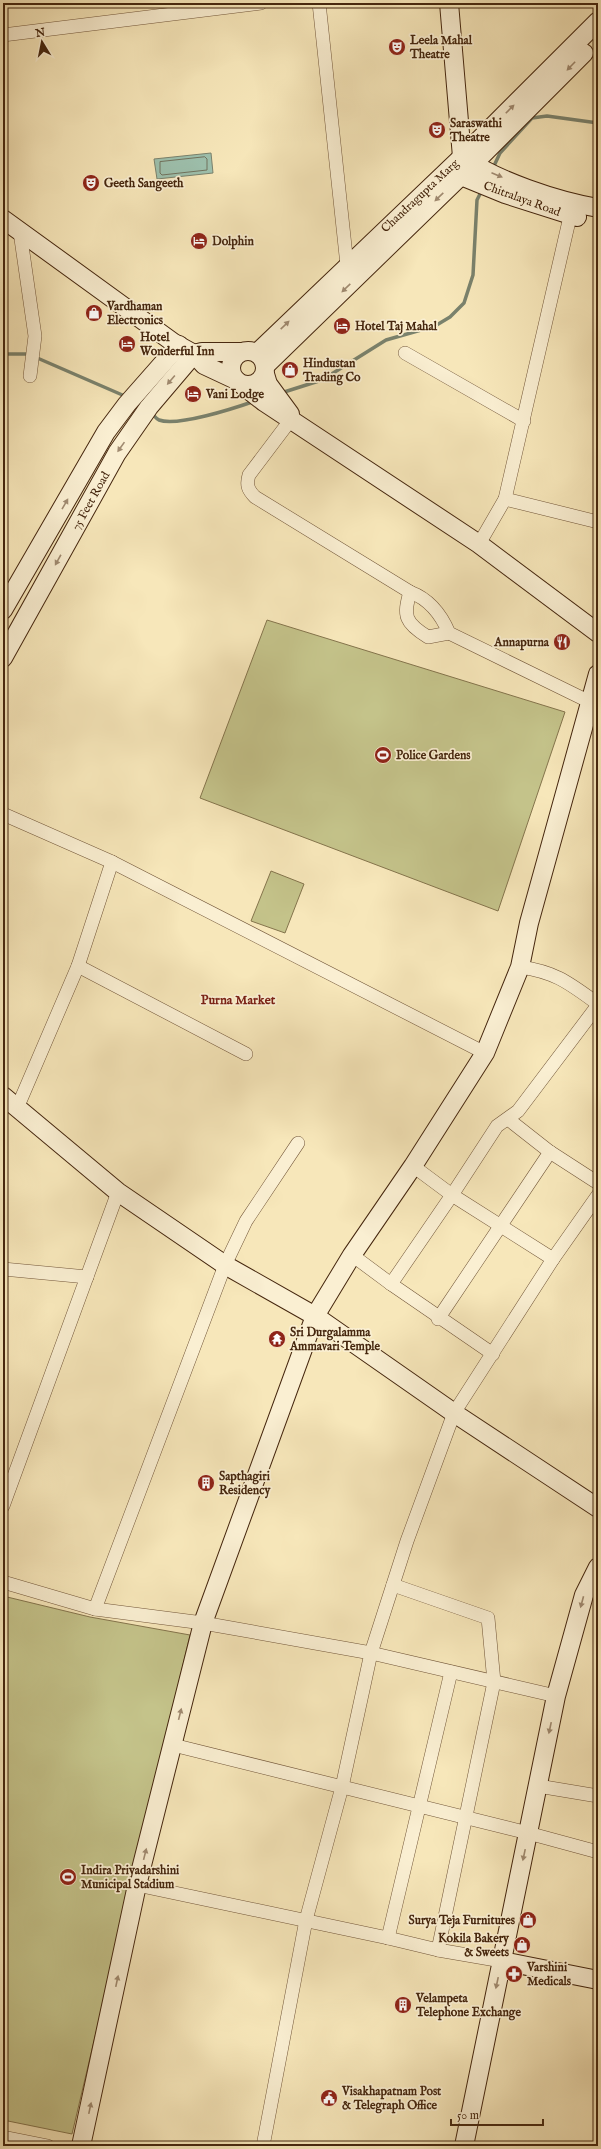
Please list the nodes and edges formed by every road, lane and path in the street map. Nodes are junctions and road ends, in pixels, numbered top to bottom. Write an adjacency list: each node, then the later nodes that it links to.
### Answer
1 (261, 3): 5 (street)
2 (319, 3): 13 (street)
3 (449, 3): 7 (street)
4 (598, 21): 7 (street, Chandragupta Marg, one-way to 4)
5 (3, 35)
6 (598, 38): 7 (street, Chandragupta Marg, one-way to 7)
7 (462, 166): 9 (street, Chitralaya Road); 13 (street, Chandragupta Marg); 16 (street, Chandragupta Marg, one-way to 16)
8 (598, 208): 9 (street, Chitralaya Road)
9 (571, 209): 11 (street, Chitralaya Road); 20 (street)
10 (3, 219): 12 (street)
11 (598, 220)
12 (20, 232): 14 (street); 17 (street)
13 (347, 265): 16 (street, Chandragupta Marg, one-way to 13)
14 (187, 349): 16 (street); 18 (street); 25 (street, 75 Feet Road, one-way to 14); 28 (street, 75 Feet Road, one-way to 28)
15 (405, 353): 20 (street)
16 (257, 361): 18 (street); 18 (street); 19 (street)
17 (30, 376)
18 (238, 382): 19 (street)
19 (292, 418): 23 (street); 24 (street)
20 (524, 420): 21 (street)
21 (505, 498): 22 (street); 23 (street)
22 (598, 522)
23 (479, 544): 27 (street)
24 (410, 592): 26 (street); 26 (street)
25 (3, 610)
26 (449, 633): 30 (street)
27 (598, 633)
28 (3, 658)
29 (598, 674): 30 (street)
30 (590, 702): 34 (street)
31 (3, 814): 32 (street)
32 (112, 862): 33 (street); 36 (street)
33 (78, 966): 37 (street); 39 (street)
34 (520, 967): 35 (street); 36 (street)
35 (598, 1005): 40 (street)
36 (485, 1053): 43 (street)
37 (246, 1054)
38 (3, 1096): 39 (street)
39 (18, 1106): 45 (street)
40 (508, 1119): 42 (street); 46 (street)
41 (298, 1143): 51 (street)
42 (550, 1152): 44 (street); 48 (street)
43 (413, 1166): 46 (street); 49 (street)
44 (598, 1183)
45 (118, 1192): 51 (street); 53 (street)
46 (452, 1195): 48 (street); 54 (street)
47 (598, 1196): 50 (street)
48 (502, 1225): 50 (street); 56 (street)
49 (352, 1255): 54 (street); 55 (street)
50 (553, 1259): 57 (street)
51 (225, 1265): 55 (street); 64 (street)
52 (3, 1269): 53 (street)
53 (87, 1277): 59 (street)
54 (390, 1284): 56 (street)
55 (315, 1316): 58 (street); 65 (street)
56 (438, 1319): 57 (street)
57 (493, 1354): 58 (street)
58 (454, 1413): 60 (street); 63 (street)
59 (3, 1506)
60 (598, 1508)
61 (598, 1567): 69 (street, one-way to 69)
62 (3, 1582): 64 (street)
63 (393, 1584): 66 (street); 68 (street)
64 (95, 1609): 65 (street)
65 (204, 1623): 66 (street); 70 (street, one-way to 65)
66 (371, 1653): 67 (street); 72 (street)
67 (451, 1672): 68 (street); 74 (street)
68 (494, 1682): 69 (street); 75 (street)
69 (556, 1696): 71 (street, one-way to 71)
70 (173, 1745): 72 (street); 78 (street, one-way to 70)
71 (538, 1786): 73 (street); 76 (street)
72 (342, 1787): 74 (street); 79 (street)
73 (598, 1796)
74 (419, 1806): 75 (street); 80 (street)
75 (465, 1817): 76 (street); 81 (street)
76 (528, 1832): 77 (street); 82 (street, one-way to 82)
77 (598, 1852)
78 (137, 1885): 79 (street); 86 (street, one-way to 78)
79 (306, 1920): 80 (street); 87 (street)
80 (388, 1938): 81 (street)
81 (438, 1950): 82 (street)
82 (502, 1961): 83 (street); 88 (street, one-way to 88)
83 (598, 1980)
84 (3, 2137): 85 (street)
85 (48, 2146)
86 (81, 2146)
87 (264, 2146)
88 (464, 2146)

